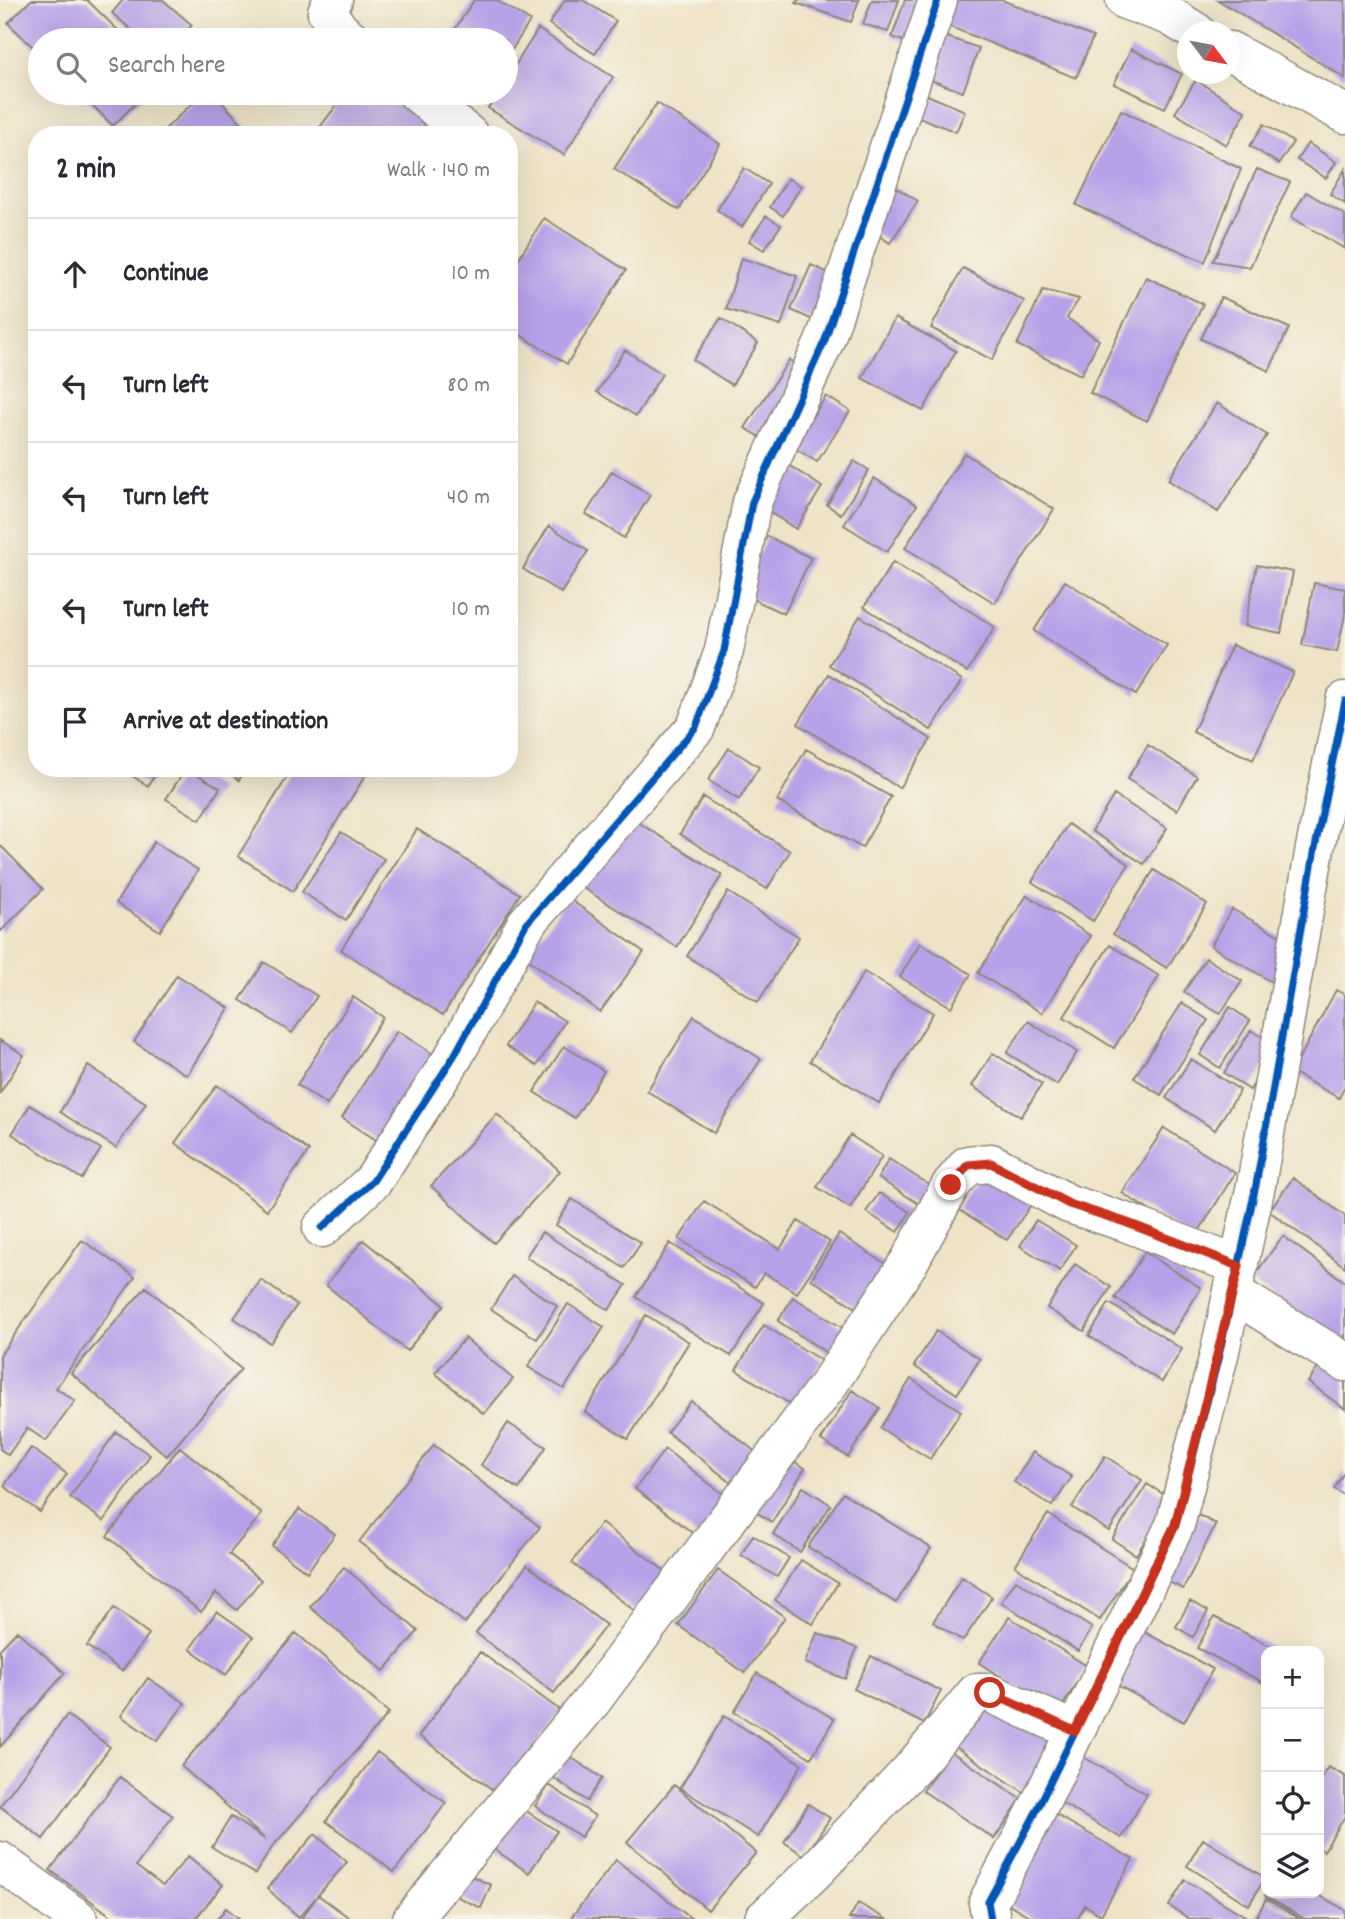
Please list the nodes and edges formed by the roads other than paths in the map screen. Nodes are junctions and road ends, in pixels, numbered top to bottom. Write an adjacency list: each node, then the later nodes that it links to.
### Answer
1 (332, 0): 5 (street)
2 (938, 0): 11 (street)
3 (1125, 0): 4 (street)
4 (1182, 16)
5 (338, 28)
6 (1240, 56): 8 (street)
7 (432, 105): 9 (street)
8 (1345, 114)
9 (459, 126)
10 (1345, 701): 12 (street)
11 (322, 1228)
12 (1236, 1279): 13 (street); 14 (street); 17 (street)
13 (1345, 1362)
14 (1075, 1731): 18 (street); 19 (street)
15 (0, 1861): 16 (street)
16 (78, 1919)
17 (412, 1919)
18 (764, 1919)
19 (991, 1919)

